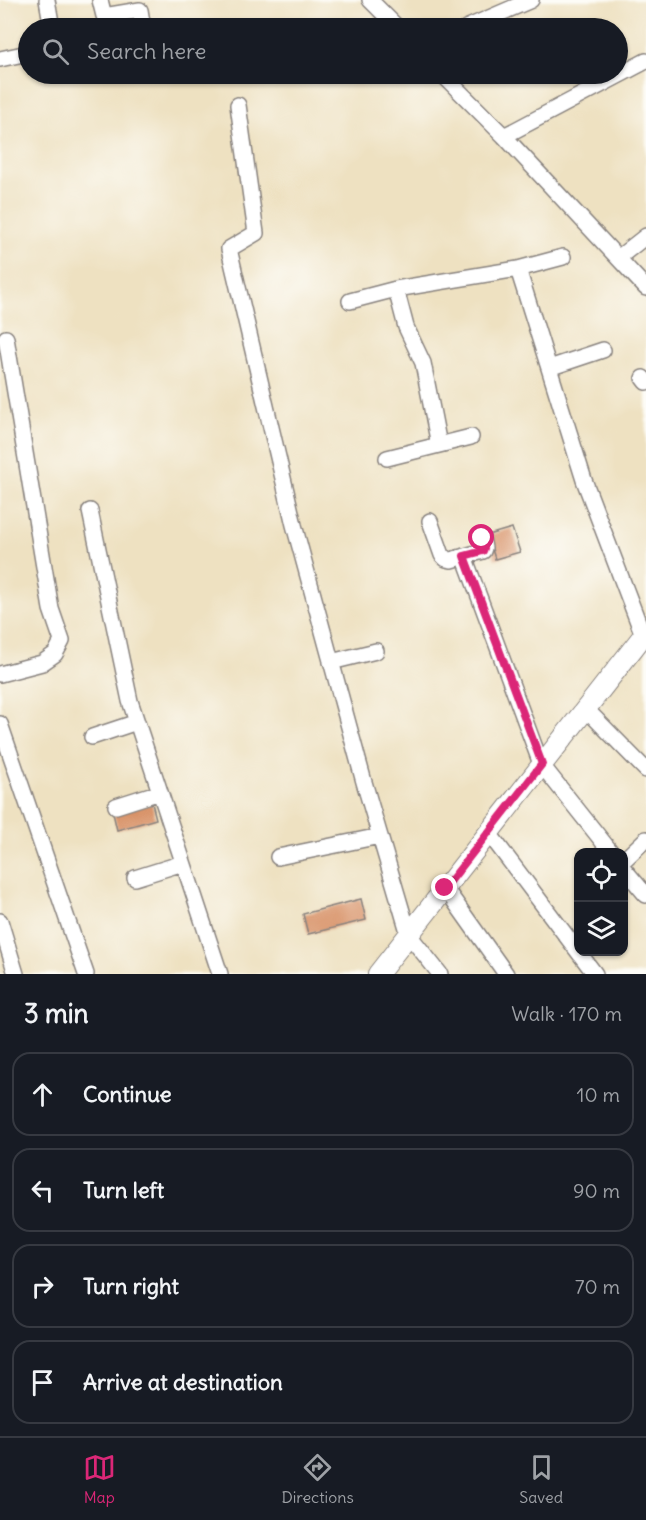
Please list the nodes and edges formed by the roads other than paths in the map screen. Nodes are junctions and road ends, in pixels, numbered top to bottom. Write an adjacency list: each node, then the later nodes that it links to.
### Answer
1 (47, 0): 5 (street)
2 (100, 0): 6 (street)
3 (370, 0): 7 (street)
4 (531, 0): 8 (street)
5 (50, 18)
6 (141, 18)
7 (388, 18)
8 (489, 18)
9 (18, 55): 10 (street)
10 (0, 59)
11 (646, 61): 12 (street)
12 (628, 71)
13 (451, 84): 16 (street)
14 (602, 84): 16 (street)
15 (238, 105): 36 (street)
16 (504, 136): 19 (street)
17 (646, 237): 19 (street)
18 (563, 257): 20 (street)
19 (618, 258): 21 (street)
20 (518, 269): 22 (street); 26 (street)
21 (646, 288)
22 (396, 290): 23 (street); 28 (street)
23 (350, 300)
24 (6, 338): 37 (street)
25 (603, 350): 26 (street)
26 (549, 368): 34 (street)
27 (471, 437): 28 (street)
28 (440, 445): 29 (street)
29 (387, 458)
30 (90, 511): 39 (street)
31 (430, 521): 33 (street)
32 (482, 538): 33 (street)
33 (464, 556): 42 (street)
34 (645, 635): 38 (street)
35 (376, 651): 36 (street)
36 (331, 662): 47 (street)
37 (0, 674)
38 (585, 708): 42 (street); 43 (street)
39 (137, 722): 41 (street); 44 (street)
40 (0, 724): 60 (street)
41 (92, 737)
42 (542, 764): 46 (street); 49 (street)
43 (646, 770)
44 (160, 792): 45 (street); 52 (street)
45 (116, 806)
46 (488, 832): 55 (street); 65 (street)
47 (380, 836): 51 (street); 58 (street)
48 (646, 839): 50 (street)
49 (608, 848)
50 (628, 856)
51 (278, 857)
52 (183, 863): 54 (street); 61 (street)
53 (628, 874): 56 (street)
54 (135, 878)
55 (445, 888): 58 (street); 64 (street)
56 (646, 895)
57 (0, 921): 59 (street)
58 (409, 935): 62 (street); 63 (street)
59 (16, 974)
60 (86, 974)
61 (220, 974)
62 (378, 974)
63 (440, 974)
64 (506, 974)
65 (595, 974)

